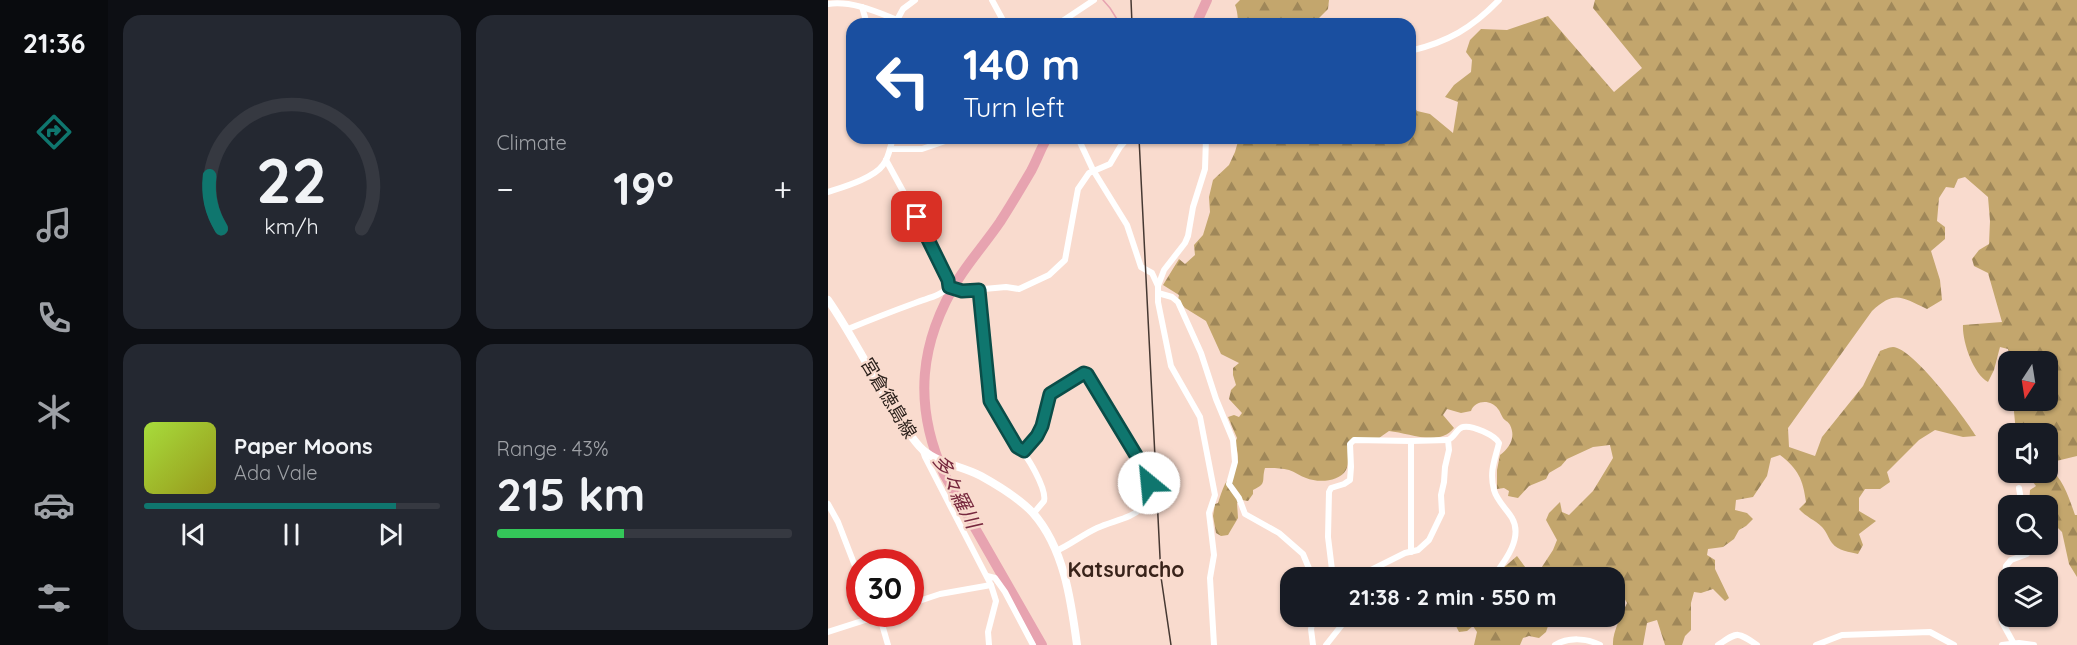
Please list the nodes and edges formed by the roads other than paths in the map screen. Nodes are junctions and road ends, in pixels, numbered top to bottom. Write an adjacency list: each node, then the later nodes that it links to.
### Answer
1 (915, 0): 8 (street)
2 (992, 0): 9 (street)
3 (1094, 0): 10 (street)
4 (1499, 0): 11 (street)
5 (828, 4): 6 (street)
6 (860, 4): 7 (street)
7 (892, 18)
8 (898, 18)
9 (1002, 18)
10 (1067, 18)
11 (1416, 49)
12 (891, 144): 17 (street)
13 (937, 144): 17 (street)
14 (1080, 144): 19 (street)
15 (1122, 144): 19 (street)
16 (1206, 144): 21 (street)
17 (890, 148): 18 (street)
18 (886, 160): 20 (street); 23 (street)
19 (1093, 171): 22 (street); 24 (street)
20 (828, 192)
21 (1164, 270): 22 (street); 25 (street)
22 (1152, 273): 25 (street)
23 (952, 289): 24 (street); 27 (street)
24 (979, 290): 30 (street)
25 (1158, 290): 40 (street); 57 (street)
26 (828, 300): 27 (main road, 宮倉徳島線)
27 (848, 329): 31 (main road, 宮倉徳島線)
28 (1448, 440): 29 (street); 38 (street); 43 (street)
29 (1411, 441): 38 (street); 41 (street)
30 (1024, 451): 35 (street); 37 (street)
31 (926, 453): 35 (main road, 宮倉徳島線); 44 (street)
32 (2019, 488): 33 (street)
33 (2020, 495)
34 (828, 504): 36 (street)
35 (1033, 514): 37 (main road, 宮倉徳島線)
36 (848, 549)
37 (1056, 552): 56 (main road, 宮倉徳島線)
38 (1410, 552): 42 (street)
39 (2024, 555): 52 (street)
40 (1308, 567)
41 (1332, 567)
42 (1378, 567)
43 (1500, 567)
44 (987, 576): 45 (street); 55 (street)
45 (991, 585): 46 (street); 54 (street)
46 (924, 599)
47 (846, 626): 51 (street)
48 (884, 627): 53 (street)
49 (1311, 627): 58 (street)
50 (1340, 627): 59 (street)
51 (828, 632)
52 (2014, 644): 66 (street); 67 (street)
53 (888, 645)
54 (988, 645)
55 (1033, 645)
56 (1077, 645)
57 (1214, 645)
58 (1313, 645)
59 (1326, 645)
60 (1555, 645): 61 (street)
61 (1600, 645)
62 (1718, 645): 63 (street)
63 (1757, 645)
64 (1816, 645): 65 (street)
65 (1954, 645)
66 (2002, 645)
67 (2034, 645)

